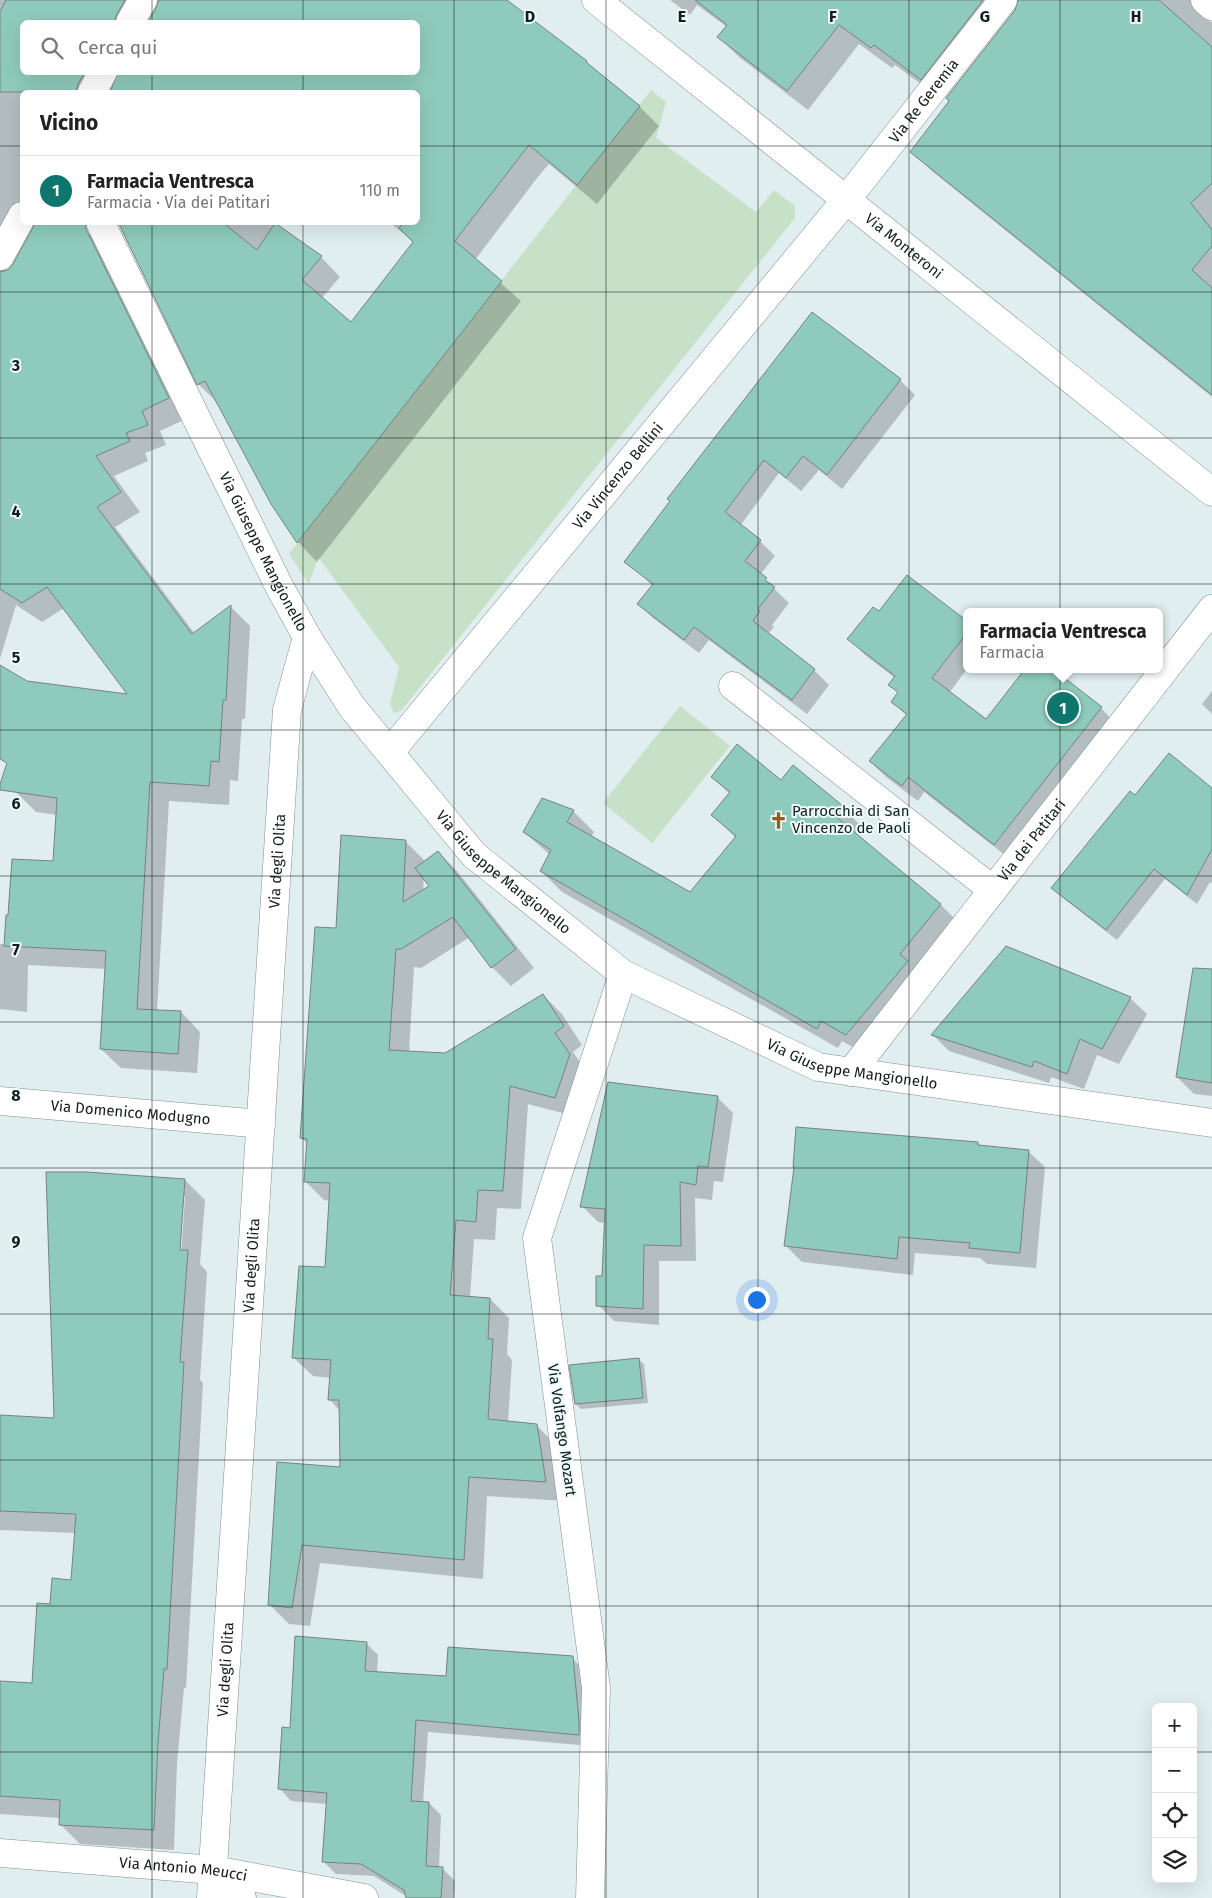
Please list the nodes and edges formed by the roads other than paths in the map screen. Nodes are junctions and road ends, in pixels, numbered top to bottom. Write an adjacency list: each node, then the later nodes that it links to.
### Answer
1 (143, 0): 6 (street)
2 (596, 0): 9 (street, Via Monteroni)
3 (1003, 0): 9 (street, Via Re Geremia)
4 (1205, 0): 5 (street)
5 (1212, 6)
6 (131, 20)
7 (101, 75): 8 (street)
8 (93, 90)
9 (846, 200): 13 (street, Via Monteroni); 19 (street, Via Vincenzo Bellini)
10 (20, 220): 12 (street)
11 (101, 225): 15 (street, Via Giuseppe Mangionello)
12 (0, 256)
13 (1212, 492)
14 (1212, 609): 16 (street, Via dei Patitari)
15 (307, 637): 19 (street, Via Giuseppe Mangionello); 25 (street, Via degli Olita)
16 (1163, 672)
17 (1162, 673): 20 (street, Via dei Patitari)
18 (733, 686): 20 (street)
19 (390, 752): 21 (street, Via Giuseppe Mangionello)
20 (993, 890): 22 (street, Via dei Patitari)
21 (623, 974): 22 (street, Via Giuseppe Mangionello); 31 (street, Via Volfango Mozart)
22 (851, 1072): 24 (street, Via Giuseppe Mangionello)
23 (0, 1101): 25 (street, Via Domenico Modugno)
24 (1212, 1123)
25 (261, 1124): 27 (street, Via degli Olita)
26 (0, 1853): 27 (street, Via Antonio Meucci)
27 (214, 1870): 28 (street, Via degli Olita); 29 (street); 30 (street, Via Antonio Meucci)
28 (211, 1898)
29 (242, 1898)
30 (364, 1898)
31 (590, 1898)

